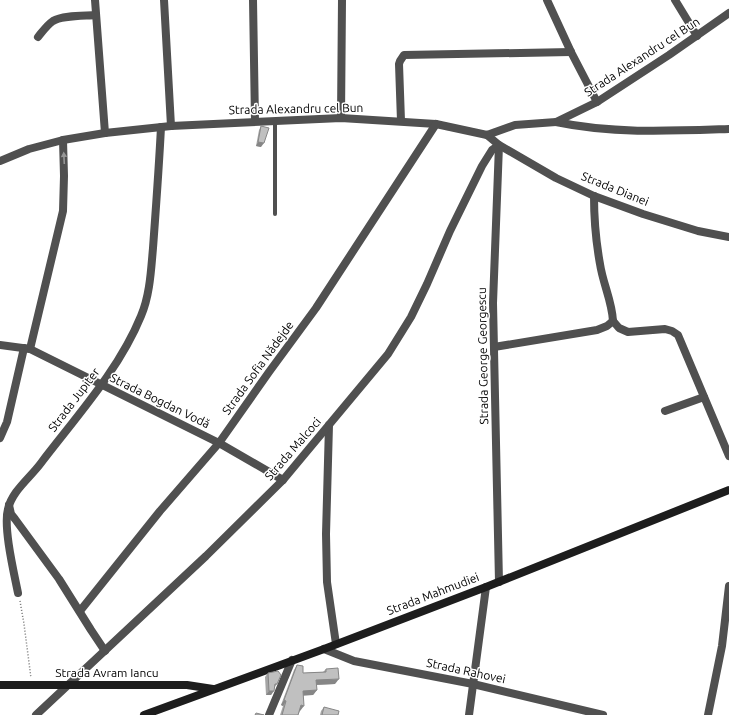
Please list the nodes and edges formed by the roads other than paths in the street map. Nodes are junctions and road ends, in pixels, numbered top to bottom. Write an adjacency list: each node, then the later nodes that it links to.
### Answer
1 (96, 0): 8 (street)
2 (164, 0): 19 (street)
3 (253, 0): 16 (street)
4 (342, 0): 13 (street)
5 (547, 0): 11 (street)
6 (675, 0): 9 (street)
7 (729, 13): 9 (street, Strada Alexandru cel Bun)
8 (96, 15): 10 (street); 22 (street)
9 (696, 36): 12 (street, Strada Alexandru cel Bun)
10 (38, 37)
11 (571, 52): 12 (street); 15 (street)
12 (597, 102): 17 (street, Strada Alexandru cel Bun)
13 (342, 118): 14 (street, Strada Alexandru cel Bun); 15 (street, Strada Alexandru cel Bun)
14 (275, 120): 16 (street, Strada Alexandru cel Bun); 28 (lane)
15 (401, 121): 18 (street, Strada Alexandru cel Bun)
16 (255, 122): 19 (street, Strada Alexandru cel Bun)
17 (556, 122): 21 (street); 23 (street, Strada Alexandru cel Bun)
18 (436, 124): 23 (street, Strada Alexandru cel Bun); 40 (street, Strada Sofia Nădejde)
19 (171, 126): 20 (street, Strada Alexandru cel Bun)
20 (161, 127): 22 (street, Strada Alexandru cel Bun); 34 (street, Strada Jupiter)
21 (729, 129)
22 (105, 133): 24 (street, Strada Alexandru cel Bun)
23 (487, 135): 25 (street)
24 (63, 140): 26 (street, Strada Alexandru cel Bun); 33 (street, one-way to 24)
25 (499, 146): 27 (street, Strada Dianei); 32 (street, Strada George Georgescu); 38 (street, Strada Malcoci)
26 (0, 161)
27 (594, 196): 29 (street, Strada Dianei); 30 (street)
28 (275, 214)
29 (729, 237)
30 (612, 321): 32 (street); 35 (street)
31 (0, 345): 33 (street, Strada Bogdan Vodă)
32 (494, 347): 45 (street, Strada George Georgescu)
33 (27, 349): 34 (street, Strada Bogdan Vodă); 37 (street)
34 (100, 385): 40 (street, Strada Bogdan Vodă); 44 (street, Strada Jupiter)
35 (704, 397): 36 (street); 41 (street)
36 (665, 411)
37 (4, 421): 39 (street)
38 (329, 425): 42 (street, Strada Malcoci); 50 (street)
39 (0, 438)
40 (219, 443): 42 (street, Strada Bogdan Vodă); 49 (street, Strada Sofia Nădejde)
41 (729, 456)
42 (283, 480): 52 (street, Strada Malcoci)
43 (729, 490): 45 (main road, Strada Mahmudiei)
44 (9, 505): 48 (street); 49 (street)
45 (499, 582): 47 (main road, Strada Mahmudiei)
46 (729, 586): 63 (street)
47 (486, 588): 50 (main road, Strada Mahmudiei); 54 (street)
48 (18, 593)
49 (80, 611): 52 (street)
50 (336, 644): 51 (main road, Strada Mahmudiei)
51 (324, 649): 53 (main road, Strada Mahmudiei); 54 (street, Strada Rahovei)
52 (105, 651): 56 (street, Strada Malcoci)
53 (292, 660): 57 (main road, Strada Mahmudiei); 60 (street)
54 (473, 684): 61 (street); 62 (street, Strada Rahovei)
55 (0, 685): 56 (main road, Strada Avram Iancu)
56 (68, 685): 57 (main road, Strada Avram Iancu); 58 (street, Strada Malcoci)
57 (214, 689): 59 (main road, Strada Mahmudiei)
58 (36, 715)
59 (144, 715)
60 (269, 715)
61 (469, 715)
62 (603, 715)
63 (708, 715)

